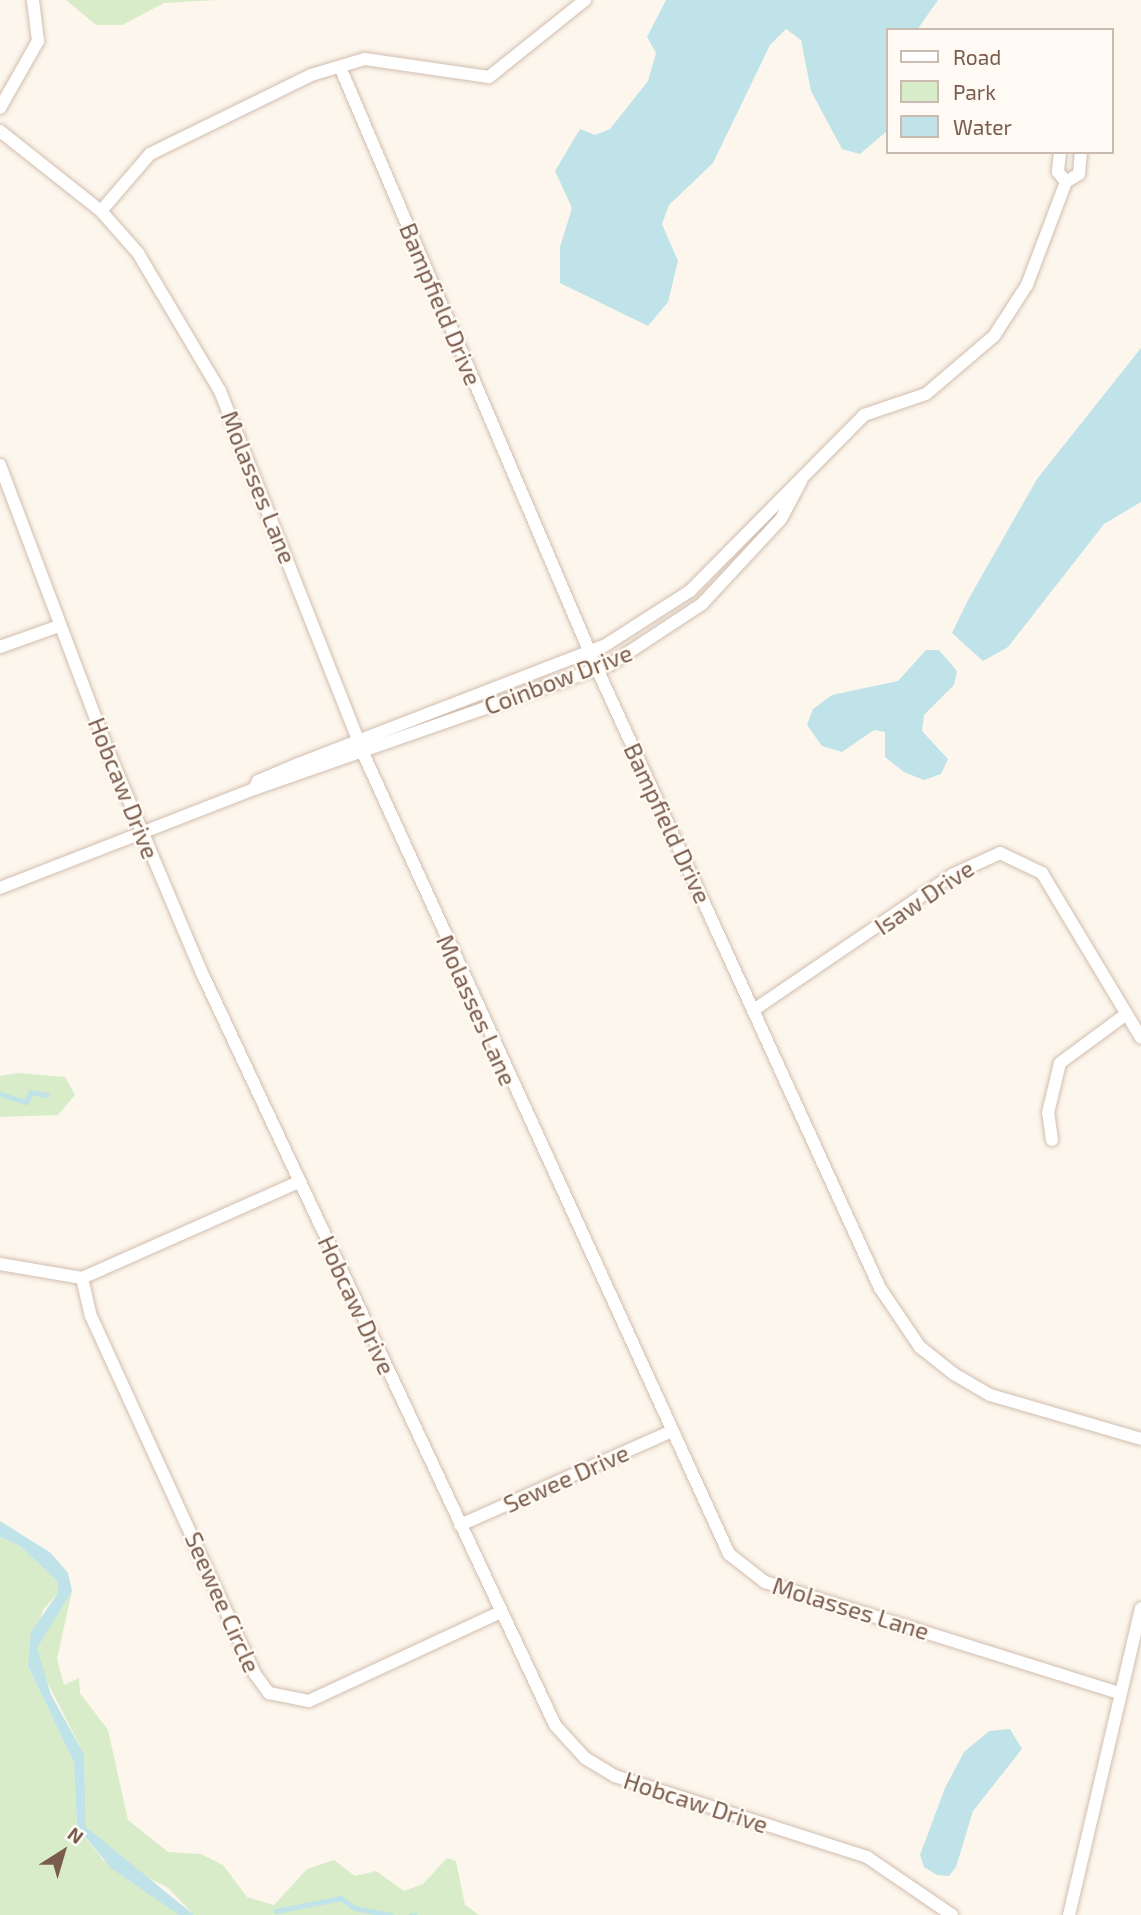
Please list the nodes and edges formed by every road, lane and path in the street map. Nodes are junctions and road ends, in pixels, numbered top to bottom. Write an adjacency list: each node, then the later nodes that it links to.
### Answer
1 (33, 0): 4 (street)
2 (585, 0): 3 (street)
3 (340, 66): 9 (street); 14 (street, Bampfield Drive)
4 (0, 108)
5 (0, 131): 9 (street, Molasses Lane)
6 (1060, 154): 8 (street)
7 (1081, 154): 8 (street, Coinbow Drive)
8 (1066, 182): 11 (street, Coinbow Drive)
9 (102, 211): 16 (street, Molasses Lane)
10 (0, 465): 12 (street, Hobcaw Drive)
11 (801, 481): 14 (street, Coinbow Drive); 15 (street, Coinbow Drive)
12 (59, 626): 13 (street); 19 (street, Hobcaw Drive)
13 (0, 648)
14 (589, 651): 15 (street, Bampfield Drive); 16 (street, Coinbow Drive)
15 (597, 669): 17 (street, Coinbow Drive); 21 (street, Bampfield Drive)
16 (358, 740): 17 (street, Molasses Lane); 18 (street, Coinbow Drive)
17 (363, 753): 18 (street, Coinbow Drive); 28 (street, Molasses Lane)
18 (254, 789): 19 (street, Coinbow Drive)
19 (142, 835): 20 (street, Coinbow Drive); 25 (street, Hobcaw Drive)
20 (0, 888)
21 (755, 1009): 22 (street, Isaw Drive); 29 (street, Bampfield Drive)
22 (1125, 1015): 23 (street, Isaw Drive); 24 (street)
23 (1141, 1038)
24 (1052, 1140)
25 (299, 1182): 27 (street); 30 (street, Hobcaw Drive)
26 (0, 1264): 27 (street)
27 (82, 1278): 32 (street, Seewee Circle)
28 (672, 1430): 30 (street, Sewee Drive); 33 (street, Molasses Lane)
29 (1141, 1439)
30 (460, 1525): 32 (street, Hobcaw Drive)
31 (1141, 1608): 33 (street)
32 (499, 1613): 34 (street, Hobcaw Drive)
33 (1119, 1693): 35 (street)
34 (952, 1915)
35 (1069, 1915)

